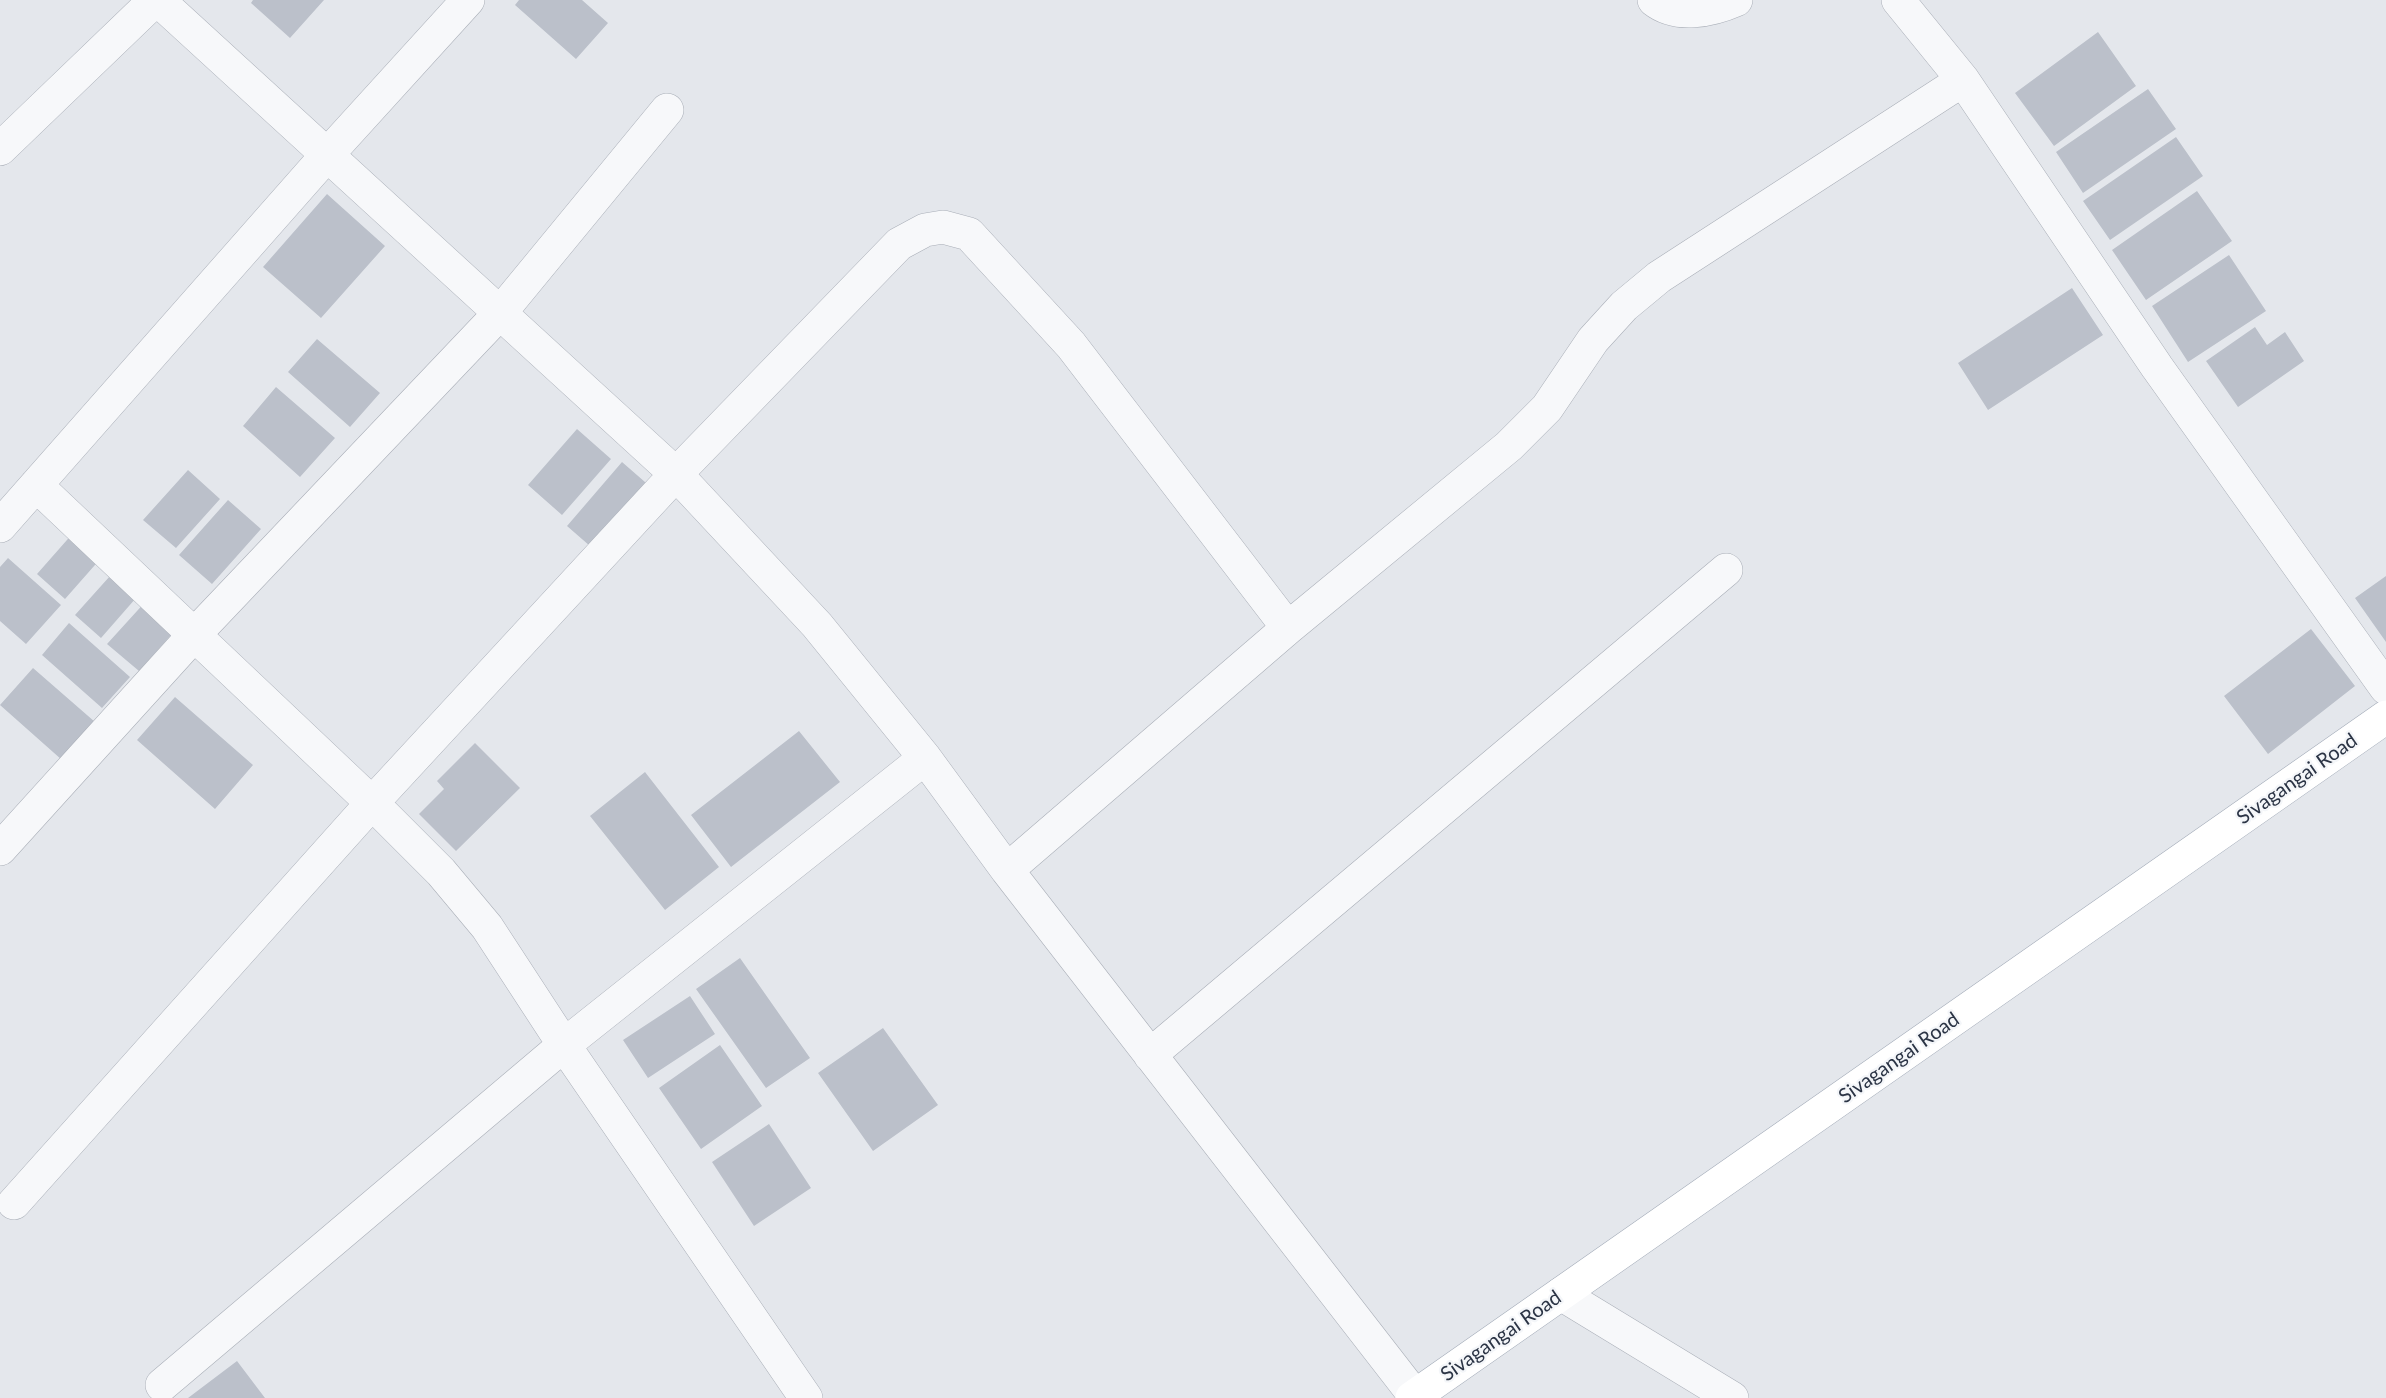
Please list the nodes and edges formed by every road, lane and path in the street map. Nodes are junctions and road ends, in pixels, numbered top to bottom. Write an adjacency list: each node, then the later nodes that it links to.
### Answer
1 (156, 0): 8 (street); 9 (street)
2 (468, 0): 9 (street)
3 (1654, 0): 4 (street)
4 (1736, 0)
5 (1898, 0): 6 (street)
6 (1963, 81): 15 (street); 17 (street)
7 (668, 110): 10 (street)
8 (0, 149)
9 (327, 155): 10 (street); 12 (street)
10 (500, 313): 11 (street); 16 (street)
11 (676, 474): 15 (street); 19 (street); 20 (street)
12 (36, 485): 13 (street); 16 (street)
13 (0, 526)
14 (1726, 570): 24 (street)
15 (1288, 628): 22 (street)
16 (194, 635): 20 (street); 21 (street)
17 (2386, 688)
18 (2384, 722): 26 (main road, Sivagangai Road)
19 (925, 758): 22 (street); 23 (street)
20 (372, 803): 23 (street); 25 (street)
21 (0, 849)
22 (1007, 870): 24 (street)
23 (564, 1045): 27 (street); 29 (street)
24 (1150, 1055): 28 (street)
25 (14, 1203)
26 (1561, 1294): 28 (main road, Sivagangai Road); 30 (street)
27 (162, 1385)
28 (1413, 1397)
29 (806, 1398)
30 (1732, 1398)

